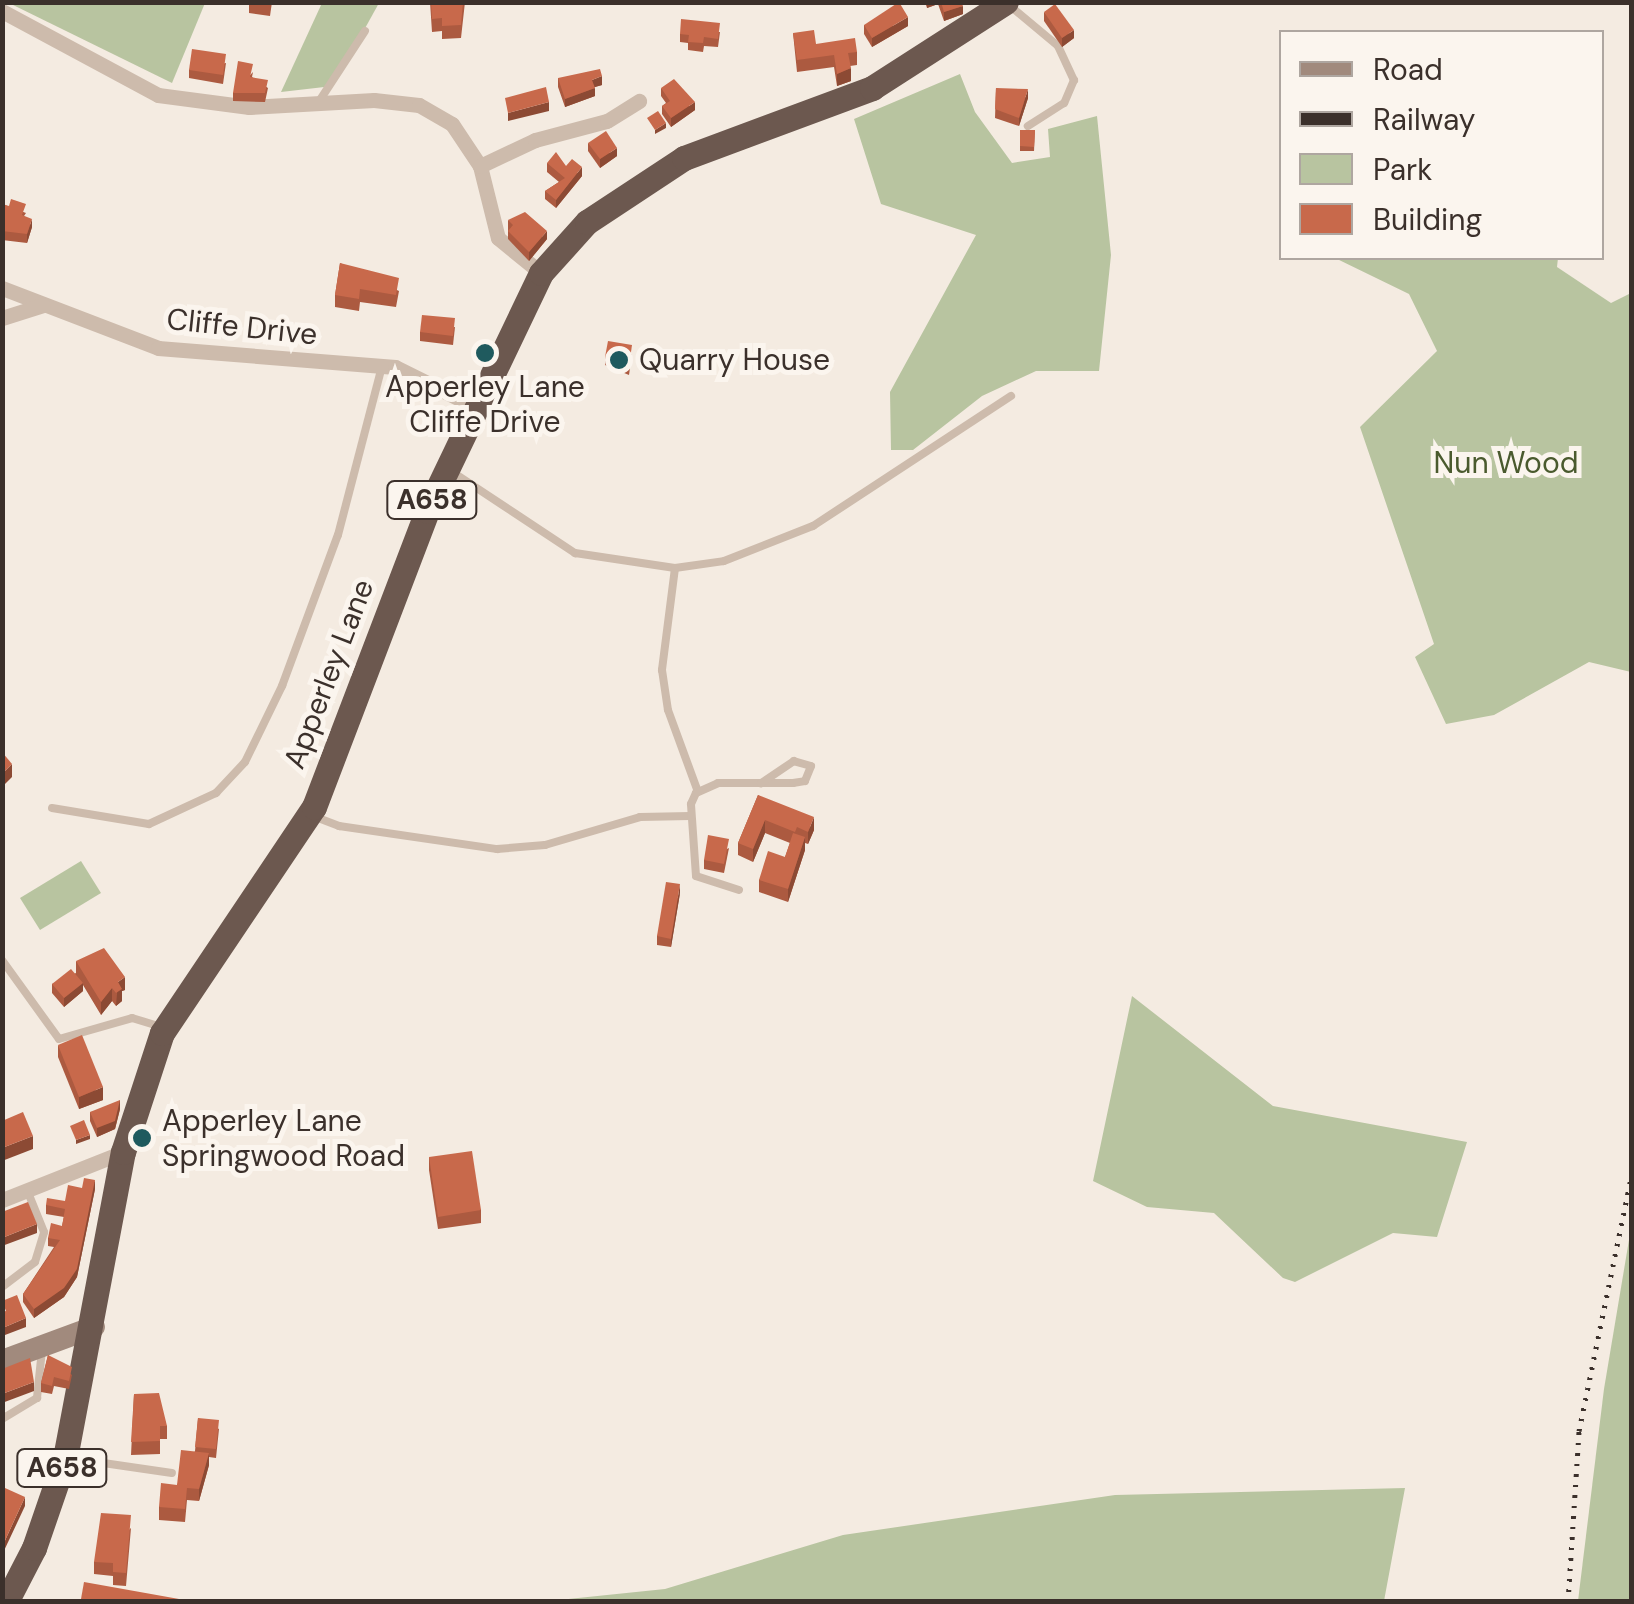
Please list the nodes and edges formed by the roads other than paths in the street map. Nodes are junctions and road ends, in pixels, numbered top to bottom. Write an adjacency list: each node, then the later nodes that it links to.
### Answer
1 (996, 6): 6 (lane); 8 (highway, Apperley Lane / A658)
2 (2, 11): 5 (street)
3 (365, 31): 5 (lane)
4 (639, 101): 7 (street)
5 (318, 103): 7 (street)
6 (1028, 126)
7 (480, 166): 8 (street)
8 (541, 273): 14 (highway, Apperley Lane / A658)
9 (2, 288): 10 (street, Cliffe Drive)
10 (43, 305): 11 (street); 12 (street, Cliffe Drive)
11 (2, 318)
12 (382, 366): 14 (street, Cliffe Drive); 19 (lane)
13 (1012, 396): 16 (lane)
14 (476, 407): 15 (highway, Apperley Lane / A658)
15 (447, 468): 16 (lane); 20 (highway, Apperley Lane / A658)
16 (675, 568): 18 (lane)
17 (762, 782): 17 (lane); 18 (lane)
18 (698, 792): 21 (lane)
19 (52, 808)
20 (309, 815): 21 (lane); 24 (highway, Apperley Lane / A658)
21 (690, 816): 22 (lane)
22 (740, 890)
23 (2, 960): 24 (lane)
24 (165, 1029): 25 (highway, Apperley Lane / A658)
25 (123, 1152): 26 (street); 29 (highway, Apperley Lane / A658)
26 (27, 1190): 27 (street); 28 (lane)
27 (2, 1200)
28 (2, 1286)
29 (99, 1293): 30 (highway, Apperley Lane / A658); 31 (main road)
30 (94, 1326): 31 (main road); 34 (highway, Apperley Lane / A658)
31 (50, 1342): 32 (main road); 33 (lane)
32 (2, 1362)
33 (2, 1419)
34 (65, 1458): 35 (lane); 36 (highway, Apperley Lane / A658)
35 (172, 1473)
36 (7, 1593)

